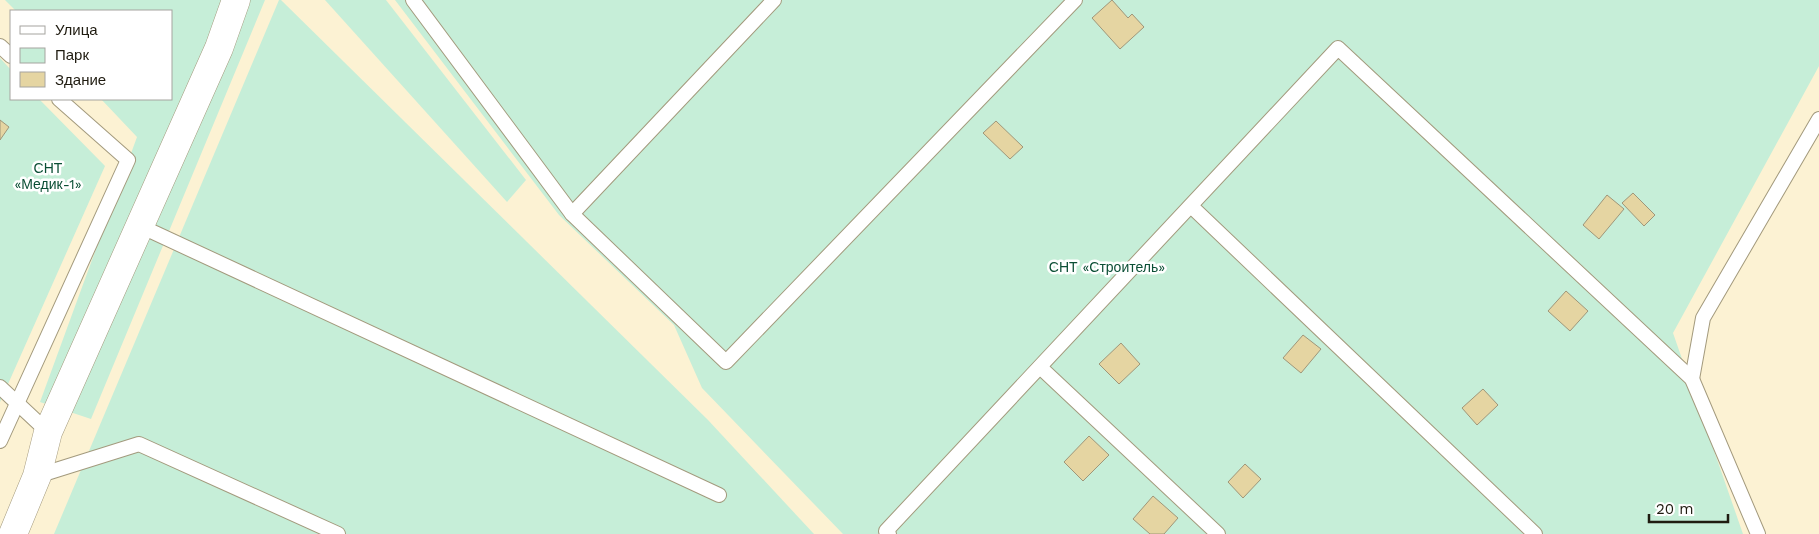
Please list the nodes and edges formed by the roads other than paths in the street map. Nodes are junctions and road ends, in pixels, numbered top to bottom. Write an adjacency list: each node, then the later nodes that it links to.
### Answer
1 (236, 0): 11 (street)
2 (413, 0): 10 (lane)
3 (774, 0): 10 (lane)
4 (1076, 0): 10 (lane)
5 (0, 46): 6 (lane)
6 (10, 55)
7 (60, 100): 15 (lane)
8 (1819, 119): 13 (lane)
9 (1191, 206): 12 (lane); 13 (lane); 24 (lane)
10 (572, 214)
11 (140, 226): 16 (street); 19 (lane)
12 (1040, 367): 22 (lane); 23 (lane)
13 (1692, 379): 25 (lane)
14 (0, 387): 15 (lane)
15 (19, 404): 16 (lane); 17 (lane)
16 (48, 432): 18 (street)
17 (0, 442)
18 (37, 476): 20 (street); 21 (lane)
19 (718, 496)
20 (13, 534)
21 (338, 534)
22 (889, 534)
23 (1218, 534)
24 (1535, 534)
25 (1758, 534)

